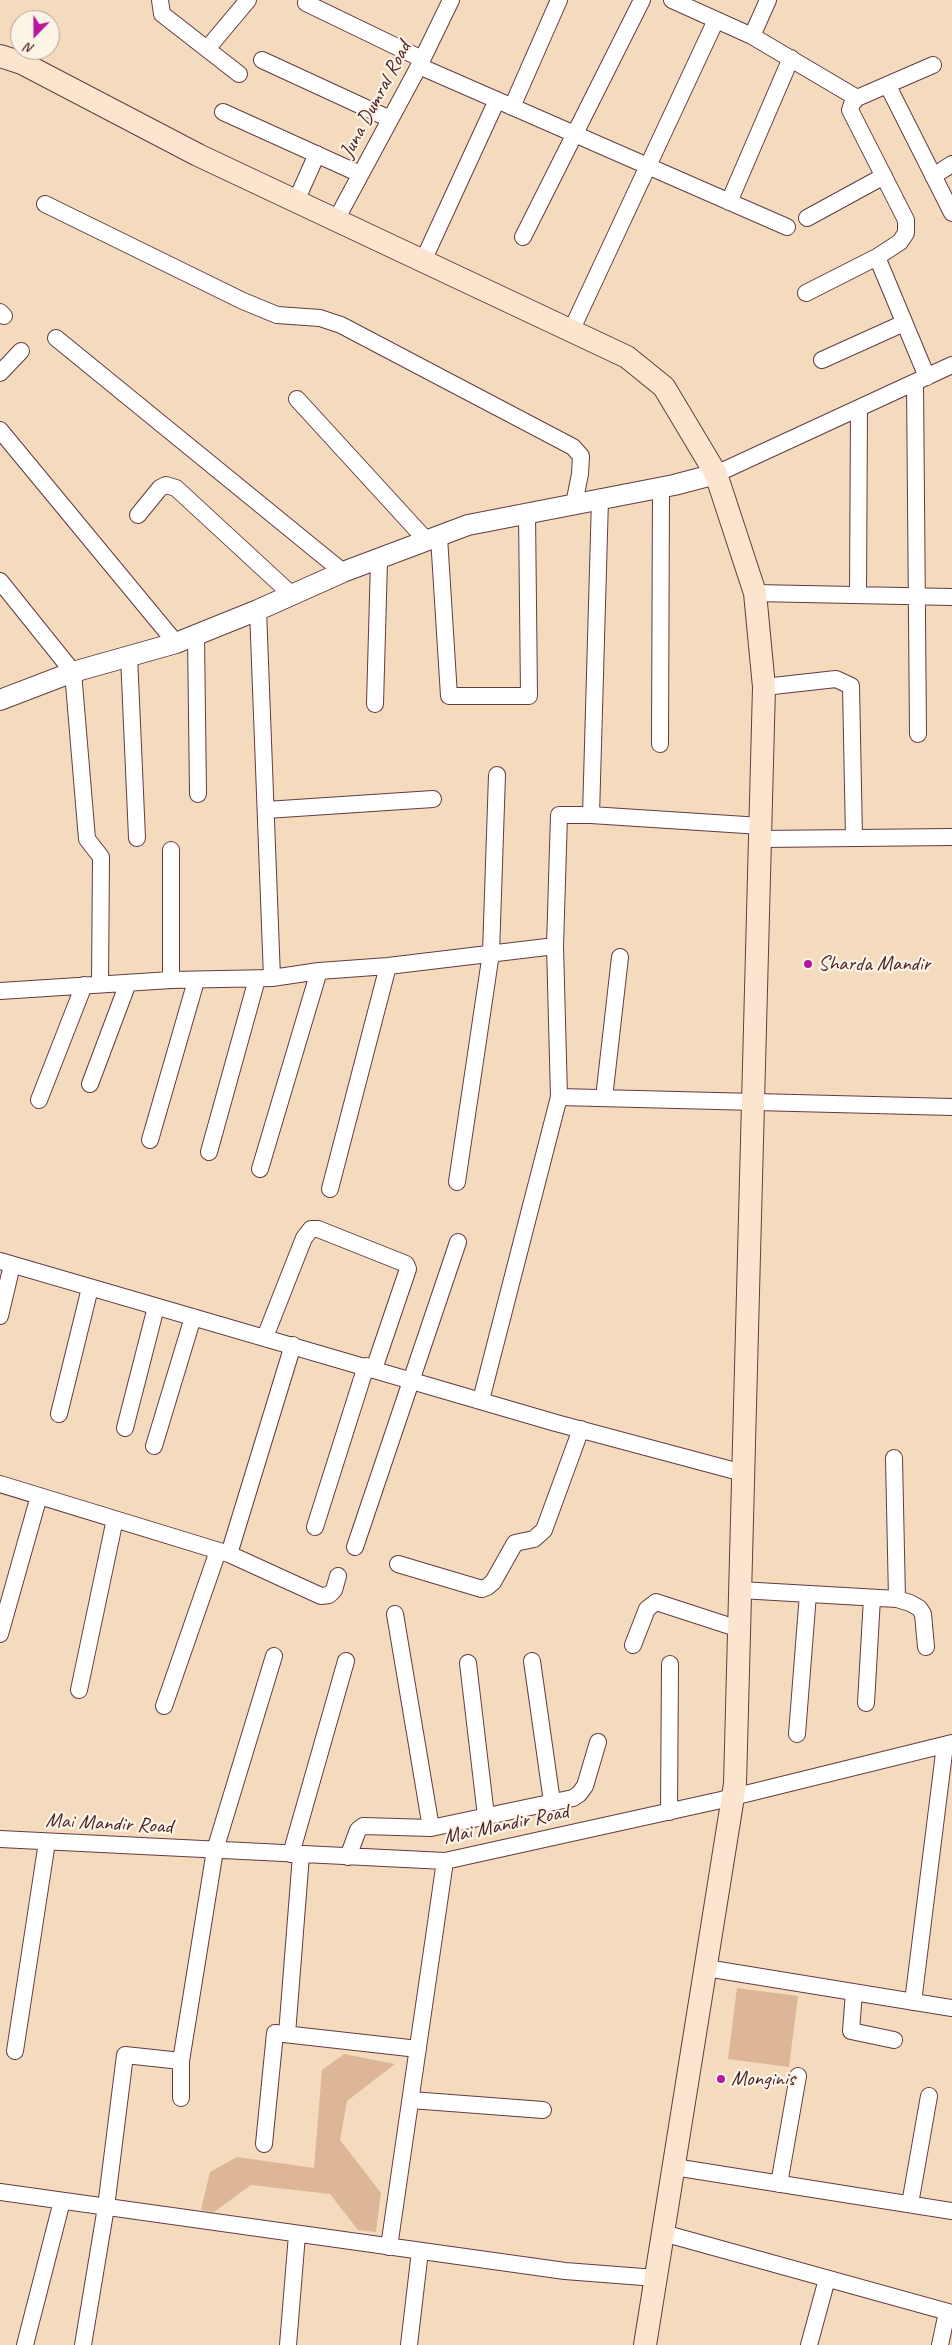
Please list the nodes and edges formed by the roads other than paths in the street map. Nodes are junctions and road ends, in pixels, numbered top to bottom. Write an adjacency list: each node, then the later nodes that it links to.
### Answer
1 (160, 0): 11 (street)
2 (248, 0): 11 (street)
3 (451, 0): 15 (street, Juna Dumral Road)
4 (559, 0): 20 (street)
5 (642, 0): 23 (street)
6 (673, 0): 9 (street)
7 (768, 0): 10 (street)
8 (306, 3): 15 (street)
9 (716, 20): 10 (street); 26 (street)
10 (752, 36): 13 (street)
11 (207, 49): 17 (street)
12 (0, 56): 30 (main road)
13 (791, 58): 19 (street); 31 (street)
14 (262, 60): 22 (street)
15 (421, 63): 20 (street); 22 (street, Juna Dumral Road)
16 (932, 65): 18 (street)
17 (239, 74)
18 (888, 86): 19 (street); 29 (street)
19 (857, 98): 28 (street)
20 (505, 104): 23 (street); 39 (street)
21 (223, 112): 24 (street)
22 (390, 119): 27 (street, Juna Dumral Road)
23 (576, 134): 26 (street); 37 (street)
24 (317, 154): 27 (street); 30 (street)
25 (952, 164): 29 (street)
26 (648, 167): 31 (street); 42 (street)
27 (360, 174): 35 (street, Juna Dumral Road)
28 (884, 176): 34 (street); 38 (street)
29 (933, 176): 33 (street)
30 (296, 201): 35 (main road)
31 (729, 202): 36 (street)
32 (44, 204): 55 (street)
33 (952, 213)
34 (807, 218)
35 (336, 220): 39 (main road)
36 (787, 227)
37 (523, 237)
38 (877, 257): 40 (street); 41 (street)
39 (423, 261): 42 (main road)
40 (806, 293)
41 (904, 323): 45 (street); 48 (street)
42 (571, 331): 52 (main road)
43 (56, 338): 60 (street)
44 (20, 351): 47 (street)
45 (822, 360)
46 (952, 365): 48 (street)
47 (0, 373)
48 (921, 379): 50 (street); 65 (street)
49 (296, 399): 58 (street)
50 (859, 408): 52 (street); 64 (street)
51 (0, 430): 69 (street)
52 (716, 474): 53 (street); 62 (main road)
53 (661, 488): 54 (street); 76 (street)
54 (600, 499): 55 (street); 81 (street)
55 (574, 504): 56 (street)
56 (528, 514): 58 (street); 58 (street)
57 (138, 515): 63 (street)
58 (433, 539): 59 (street)
59 (379, 561): 60 (street); 74 (street)
60 (343, 572): 63 (street)
61 (0, 581): 71 (street)
62 (755, 593): 64 (street); 72 (main road)
63 (292, 595): 67 (street)
64 (858, 595): 65 (street)
65 (918, 596): 66 (street); 75 (street)
66 (952, 597)
67 (258, 610): 68 (street); 80 (street)
68 (196, 635): 69 (street); 78 (street)
69 (176, 643): 70 (street)
70 (129, 656): 71 (street); 84 (street)
71 (73, 672): 73 (street); 96 (street)
72 (764, 687): 82 (main road); 85 (street)
73 (1, 697)
74 (375, 704)
75 (918, 734)
76 (660, 744)
77 (497, 775): 88 (street)
78 (198, 794)
79 (433, 799): 80 (street)
80 (266, 810): 92 (street)
81 (591, 815): 82 (street); 87 (street)
82 (761, 833): 85 (street); 102 (main road)
83 (952, 837): 85 (street)
84 (137, 838)
85 (854, 838)
86 (170, 850): 93 (street)
87 (555, 946): 88 (street); 99 (street)
88 (490, 953): 90 (street); 107 (street)
89 (620, 957): 100 (street)
90 (388, 966): 91 (street); 108 (street)
91 (319, 971): 92 (street); 106 (street)
92 (264, 979): 94 (street); 105 (street)
93 (171, 980): 94 (street); 95 (street)
94 (196, 981): 104 (street)
95 (128, 983): 96 (street); 98 (street)
96 (92, 984): 97 (street); 101 (street)
97 (0, 991)
98 (90, 1084)
99 (559, 1097): 100 (street); 119 (street)
100 (604, 1098): 102 (street)
101 (39, 1100)
102 (754, 1103): 103 (street); 125 (main road)
103 (952, 1107)
104 (150, 1140)
105 (209, 1152)
106 (260, 1169)
107 (457, 1182)
108 (330, 1189)
109 (458, 1242): 118 (street)
110 (6, 1263): 111 (street); 113 (street)
111 (90, 1288): 112 (street); 120 (street)
112 (156, 1307): 114 (street); 121 (street)
113 (0, 1316)
114 (193, 1317): 115 (street); 123 (street)
115 (265, 1337): 116 (street); 117 (street)
116 (294, 1345): 117 (street); 131 (street)
117 (370, 1368): 118 (street); 129 (street)
118 (411, 1380): 119 (street); 130 (street)
119 (481, 1400): 122 (street)
120 (59, 1414)
121 (125, 1428)
122 (581, 1429): 125 (street); 132 (street)
123 (154, 1446)
124 (894, 1458): 137 (street)
125 (744, 1473): 134 (main road)
126 (0, 1484): 127 (street)
127 (39, 1496): 128 (street); 140 (street)
128 (115, 1519): 131 (street); 148 (street)
129 (315, 1527)
130 (356, 1547)
131 (224, 1552): 133 (street); 150 (street)
132 (398, 1564)
133 (338, 1576)
134 (740, 1590): 135 (street); 139 (main road)
135 (808, 1594): 136 (street); 151 (street)
136 (872, 1598): 137 (street); 149 (street)
137 (897, 1599): 142 (street)
138 (395, 1614): 158 (street)
139 (739, 1629): 141 (street); 154 (main road)
140 (0, 1634)
141 (633, 1645)
142 (926, 1648)
143 (274, 1656): 161 (street)
144 (346, 1661): 162 (street)
145 (532, 1662): 155 (street)
146 (468, 1663): 157 (street)
147 (670, 1664): 156 (street)
148 (79, 1690)
149 (866, 1703)
150 (164, 1706)
151 (797, 1734)
152 (598, 1742): 155 (street)
153 (948, 1744): 154 (street, Mai Mandir Road); 167 (street)
154 (733, 1797): 156 (street, Mai Mandir Road); 165 (main road)
155 (552, 1802): 157 (street)
156 (669, 1812): 164 (street, Mai Mandir Road)
157 (486, 1816): 158 (street)
158 (431, 1828): 163 (street)
159 (0, 1839): 160 (street, Mai Mandir Road)
160 (47, 1842): 161 (street, Mai Mandir Road); 172 (street)
161 (215, 1850): 162 (street, Mai Mandir Road); 173 (street)
162 (296, 1854): 163 (street, Mai Mandir Road); 169 (street)
163 (348, 1857): 164 (street, Mai Mandir Road)
164 (446, 1861): 171 (street)
165 (706, 1968): 166 (street); 180 (main road)
166 (854, 1992): 167 (street); 170 (street)
167 (913, 2002): 168 (street)
168 (952, 2008)
169 (287, 2034): 171 (street); 179 (street)
170 (894, 2040)
171 (418, 2049): 177 (street)
172 (16, 2051)
173 (181, 2062): 176 (street); 185 (street)
174 (798, 2076): 181 (street)
175 (929, 2096): 184 (street)
176 (181, 2098)
177 (411, 2100): 178 (street); 189 (street)
178 (543, 2110)
179 (264, 2144)
180 (674, 2167): 181 (street); 187 (main road)
181 (779, 2184): 184 (street)
182 (0, 2192): 183 (street)
183 (62, 2201): 185 (street); 194 (street)
184 (910, 2204): 186 (street)
185 (106, 2207): 188 (street); 195 (street)
186 (952, 2211)
187 (663, 2233): 191 (main road); 192 (street)
188 (297, 2234): 189 (street); 196 (street)
189 (389, 2247): 190 (street)
190 (420, 2251): 191 (street); 197 (street)
191 (656, 2278): 198 (main road)
192 (827, 2279): 193 (street); 199 (street)
193 (950, 2312): 200 (street)
194 (25, 2345)
195 (84, 2345)
196 (288, 2345)
197 (409, 2345)
198 (645, 2345)
199 (809, 2345)
200 (940, 2345)

